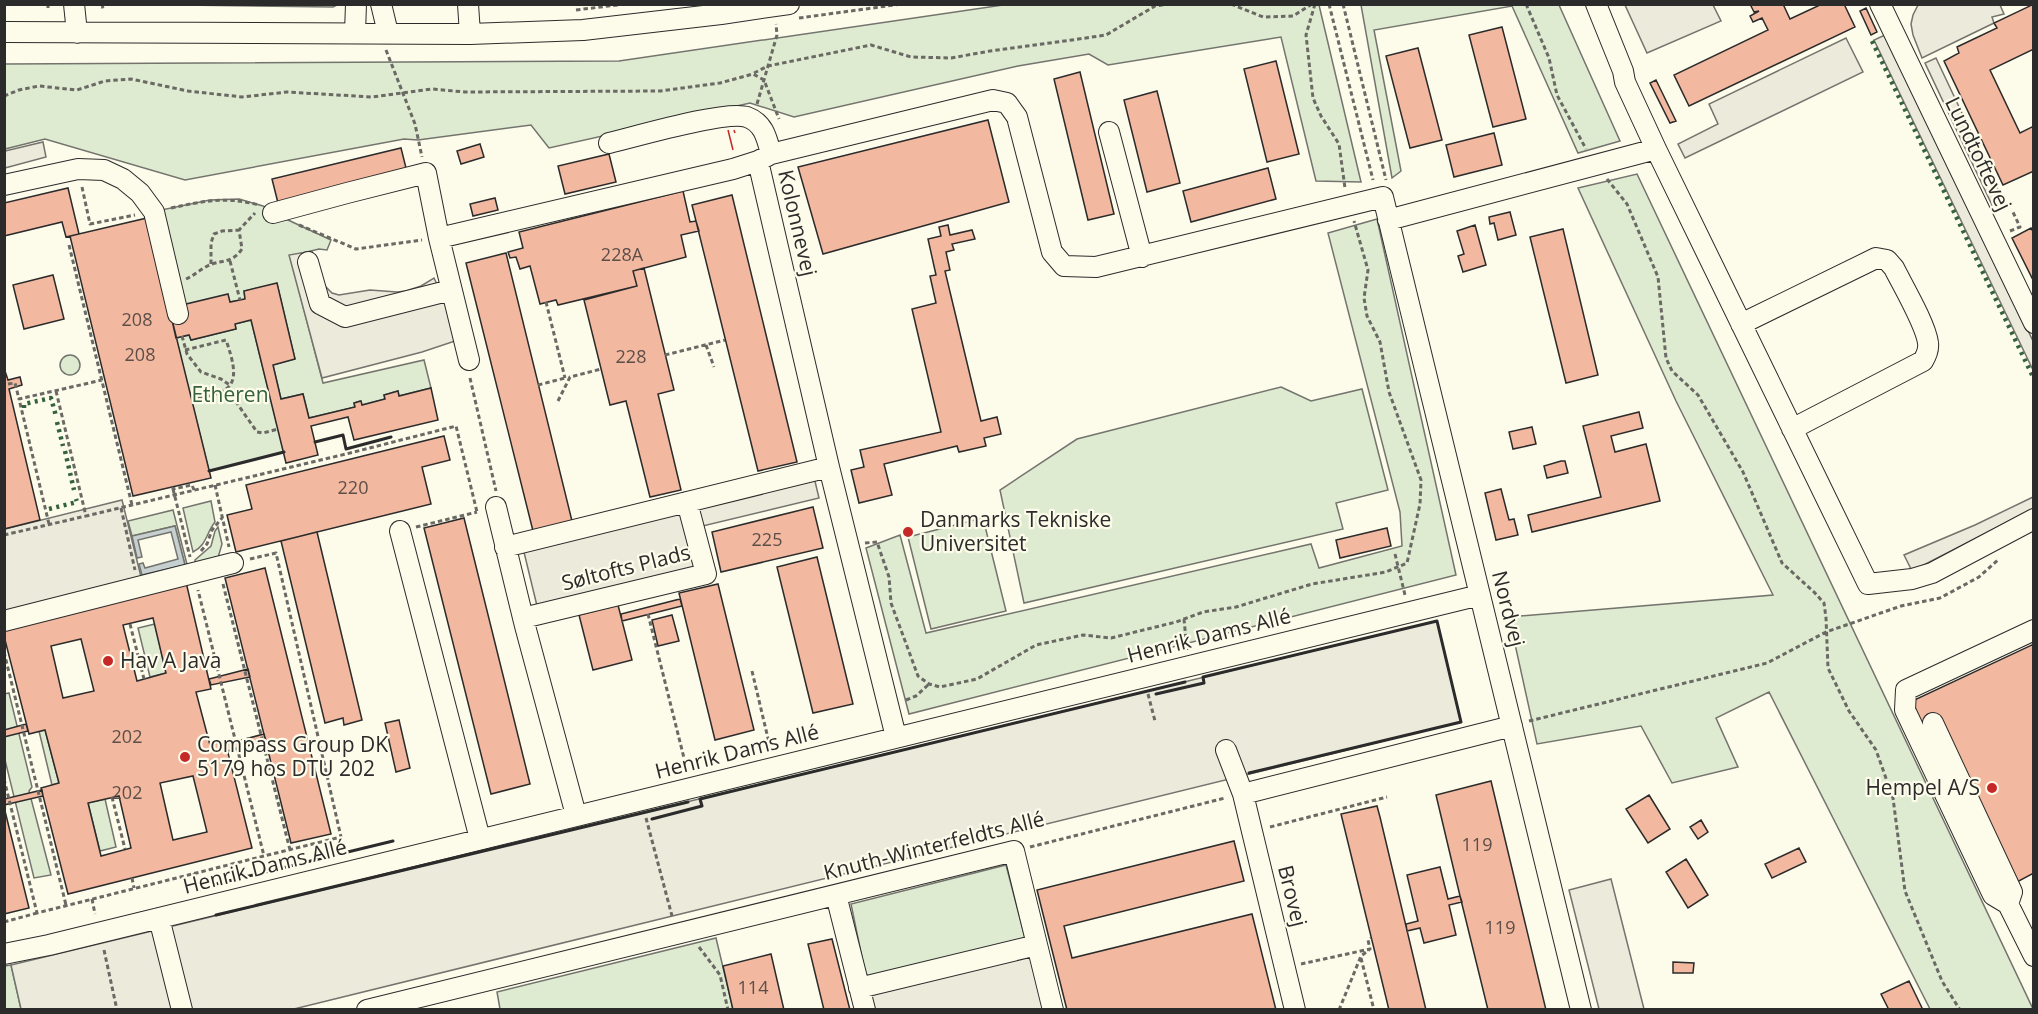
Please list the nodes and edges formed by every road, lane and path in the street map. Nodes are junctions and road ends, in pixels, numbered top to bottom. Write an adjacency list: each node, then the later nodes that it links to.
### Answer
1 (74, 4): 16 (street)
2 (356, 4): 17 (street)
3 (381, 4): 19 (street)
4 (468, 4): 18 (street)
5 (1168, 4): 20 (path)
6 (1231, 4): 7 (path)
7 (1314, 4): 34 (path)
8 (1329, 4): 33 (path)
9 (1342, 4): 33 (path)
10 (1526, 4): 29 (path)
11 (1596, 4): 27 (street)
12 (1880, 4): 52 (street, Lundtoftevej)
13 (781, 6): 14 (street); 20 (path)
14 (721, 9): 18 (street)
15 (4, 32): 16 (street)
16 (77, 33): 17 (street)
17 (355, 33): 19 (street)
18 (470, 34): 19 (street)
19 (387, 43): 23 (path)
20 (768, 66): 21 (path); 22 (path)
21 (753, 74): 22 (path); 23 (path)
22 (764, 80): 28 (path)
23 (402, 93): 24 (path); 31 (path)
24 (4, 96)
25 (1109, 132): 43 (street)
26 (609, 143): 28 (street)
27 (1656, 149): 29 (street); 53 (street)
28 (773, 155): 41 (street, Kolonnevej); 43 (street); 74 (street, Kolonnevej)
29 (1595, 165): 38 (street); 103 (path)
30 (78, 169): 32 (street); 37 (street); 37 (path)
31 (426, 173): 35 (street); 41 (street)
32 (4, 185)
33 (1383, 197): 34 (street); 38 (street, Nordvej)
34 (1350, 205): 43 (street); 93 (path)
35 (268, 210): 39 (path)
36 (2012, 210): 40 (path)
37 (154, 212): 47 (street)
38 (1388, 220): 95 (street, Nordvej)
39 (239, 230): 44 (path); 46 (path)
40 (2003, 235)
41 (439, 238): 48 (street)
42 (69, 245): 63 (path)
43 (1142, 257)
44 (230, 261): 46 (path); 49 (path)
45 (308, 262): 48 (street)
46 (211, 264): 47 (path)
47 (170, 282): 51 (street)
48 (451, 290): 59 (street)
49 (240, 300)
50 (546, 302): 62 (path)
51 (178, 314)
52 (2034, 323)
53 (1741, 324): 73 (street); 73 (street)
54 (182, 336): 57 (path)
55 (725, 340): 56 (path)
56 (706, 345): 58 (path); 60 (path)
57 (185, 350): 66 (path); 66 (path)
58 (665, 355)
59 (469, 360): 81 (path)
60 (714, 367)
61 (601, 369): 62 (path)
62 (567, 378): 65 (path); 71 (path)
63 (102, 380): 68 (path); 79 (path)
64 (9, 384): 70 (path)
65 (538, 385)
66 (231, 386): 67 (path)
67 (227, 389): 69 (path); 72 (path)
68 (56, 391): 70 (path); 82 (path)
69 (191, 398)
70 (19, 399): 85 (path)
71 (558, 401)
72 (278, 429)
73 (1792, 429): 84 (street)
74 (830, 467): 78 (street); 88 (street, Kolonnevej)
75 (215, 485): 76 (path); 81 (path); 83 (path)
76 (194, 490): 77 (path); 77 (path)
77 (175, 495): 79 (path); 91 (path)
78 (687, 502): 89 (street); 98 (street, Søltofts Plads)
79 (132, 505): 80 (path)
80 (121, 508): 82 (path); 94 (path)
81 (486, 510): 86 (path); 89 (street)
82 (86, 516): 85 (path)
83 (222, 518): 91 (path); 92 (path)
84 (2034, 519)
85 (50, 524): 87 (path)
86 (400, 531): 125 (street)
87 (4, 535)
88 (849, 545): 108 (path); 110 (street, Kolonnevej)
89 (506, 547): 98 (street)
90 (1395, 554): 93 (path)
91 (192, 565): 92 (street); 94 (street); 129 (path)
92 (226, 565): 127 (path); 127 (path)
93 (1398, 567): 96 (path); 99 (path)
94 (139, 586): 100 (street)
95 (1480, 596): 96 (street, Henrik Dams Allé); 113 (street, Nordvej)
96 (1409, 612): 105 (street, Henrik Dams Allé)
97 (648, 614): 118 (path)
98 (523, 618): 122 (street)
99 (1184, 619): 105 (path); 108 (path)
100 (4, 621)
101 (130, 624): 107 (path)
102 (2034, 630): 135 (street)
103 (1826, 632): 113 (path); 160 (path)
104 (4, 652): 136 (path)
105 (1192, 665): 114 (street, Henrik Dams Allé)
106 (752, 671): 116 (path)
107 (144, 679)
108 (929, 684): 110 (path)
109 (1148, 693): 111 (path)
110 (889, 708): 114 (street, Kolonnevej)
111 (1155, 721)
112 (1933, 723): 135 (street)
113 (1512, 726): 119 (street); 159 (street, Nordvej)
114 (896, 737): 116 (street, Henrik Dams Allé)
115 (1226, 750): 119 (street, Brovej)
116 (775, 767): 118 (street, Henrik Dams Allé)
117 (4, 779): 137 (path)
118 (691, 788): 122 (street, Henrik Dams Allé)
119 (1243, 794): 124 (street, Brovej); 128 (path, Knuth-Winterfeldts Allé)
120 (112, 797): 126 (path)
121 (1387, 797): 124 (path)
122 (576, 815): 125 (street, Henrik Dams Allé)
123 (646, 816): 141 (path)
124 (1252, 831): 148 (street, Brovej)
125 (480, 839): 138 (street, Henrik Dams Allé)
126 (125, 849)
127 (290, 850): 129 (path)
128 (1014, 851): 134 (street, Knuth-Winterfeldts Allé); 143 (street)
129 (264, 856): 130 (path)
130 (194, 873): 132 (path); 133 (path)
131 (132, 878): 132 (path)
132 (134, 888): 136 (path)
133 (199, 893)
134 (836, 895): 141 (street, Knuth-Winterfeldts Allé); 149 (street)
135 (2008, 904): 146 (street)
136 (66, 905): 137 (path)
137 (37, 913): 139 (path)
138 (159, 918): 140 (street, Henrik Dams Allé); 151 (street)
139 (4, 922)
140 (100, 932): 145 (street, Henrik Dams Allé); 150 (path)
141 (676, 934): 152 (street, Knuth-Winterfeldts Allé); 153 (path)
142 (1371, 938): 144 (path)
143 (1037, 945): 149 (street); 155 (street)
144 (1370, 949): 147 (path); 148 (path)
145 (4, 954)
146 (2034, 956)
147 (1361, 957): 157 (path); 158 (path)
148 (1285, 968): 156 (street, Brovej)
149 (859, 988): 154 (street)
150 (117, 1010)
151 (182, 1010)
152 (367, 1010)
153 (728, 1010)
154 (865, 1010)
155 (1053, 1010)
156 (1295, 1010)
157 (1339, 1010)
158 (1374, 1010)
159 (1581, 1010)
160 (1960, 1010)

